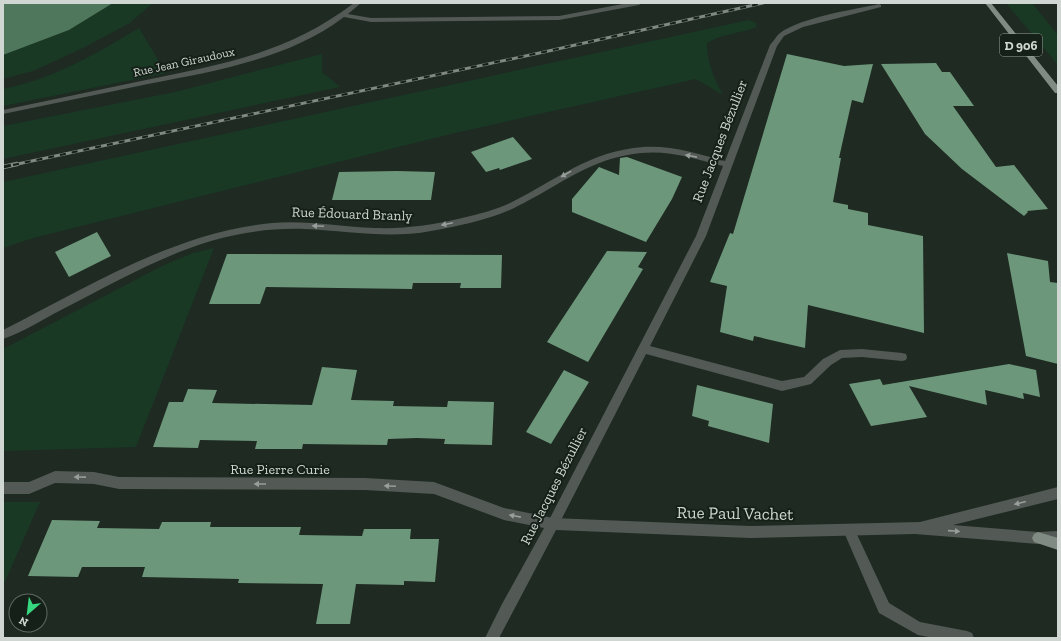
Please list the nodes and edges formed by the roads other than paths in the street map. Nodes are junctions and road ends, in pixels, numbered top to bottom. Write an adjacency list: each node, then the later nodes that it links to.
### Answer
1 (358, 3): 5 (street, Rue Jean Giraudoux)
2 (639, 3): 5 (street)
3 (988, 3): 6 (main road, D 906)
4 (879, 6): 8 (street, Rue Jacques Bézullier)
5 (344, 15): 7 (street, Rue Jean Giraudoux)
6 (1057, 89)
7 (3, 112)
8 (729, 164): 9 (street, Rue Édouard Branly, one-way to 9); 10 (street, Rue Jacques Bézullier)
9 (3, 335)
10 (643, 349): 11 (street); 14 (street, Rue Jacques Bézullier)
11 (902, 357)
12 (3, 488): 14 (street, Rue Pierre Curie, one-way to 12)
13 (1058, 494): 15 (street, Rue Paul Vachet, one-way to 15)
14 (553, 524): 16 (street, Rue Paul Vachet); 20 (street, Rue Jacques Bézullier)
15 (915, 528): 16 (street, Rue Paul Vachet); 18 (street, Rue Paul Vachet, one-way to 18)
16 (849, 530): 21 (street)
17 (1058, 537): 18 (street, Rue Paul Vachet)
18 (1038, 538): 19 (main road)
19 (1058, 544)
20 (492, 638)
21 (967, 638)

